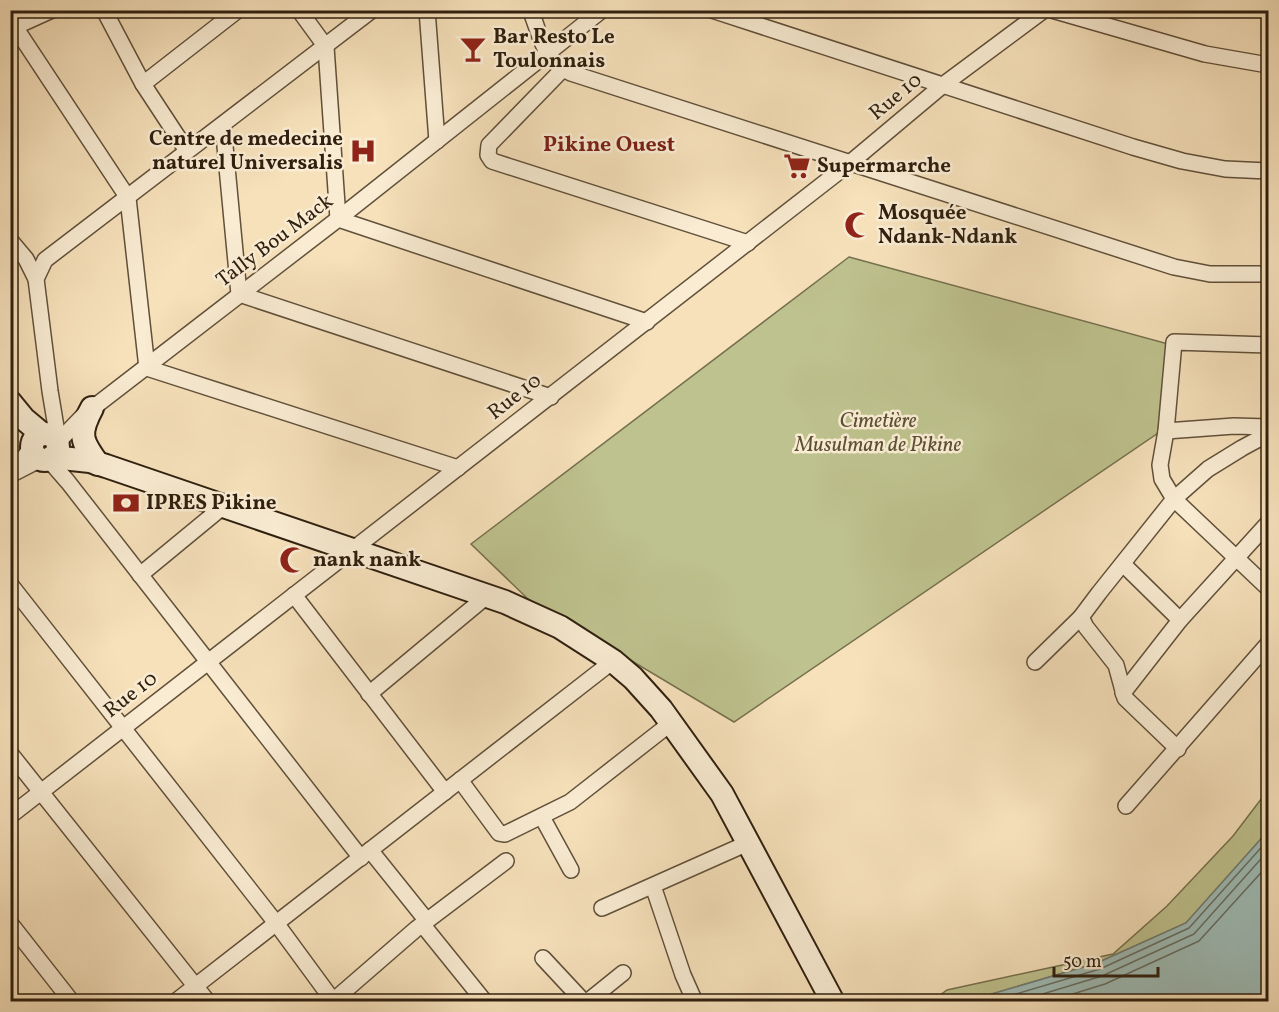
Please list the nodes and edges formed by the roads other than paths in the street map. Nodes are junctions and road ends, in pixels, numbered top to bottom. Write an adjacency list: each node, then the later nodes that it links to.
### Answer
1 (52, 10): 12 (street)
2 (104, 10): 17 (street)
3 (237, 10): 17 (street)
4 (299, 10): 13 (street)
5 (372, 10): 13 (street)
6 (427, 10): 20 (street)
7 (532, 10): 14 (street)
8 (602, 10): 14 (street, Tally Bou Mack)
9 (712, 10): 18 (street)
10 (1044, 10): 18 (street, Rue 10)
11 (1052, 10): 15 (street)
12 (13, 28): 24 (street)
13 (326, 46): 19 (street); 25 (street)
14 (547, 55): 16 (street); 20 (street, Tally Bou Mack)
15 (1269, 65)
16 (562, 70): 22 (street); 27 (street)
17 (143, 84): 21 (street)
18 (943, 85): 22 (street, Rue 10); 23 (street)
19 (223, 125): 21 (street); 30 (street)
20 (437, 141): 25 (street, Tally Bou Mack)
21 (187, 151): 24 (street)
22 (850, 163): 27 (street, Rue 10); 28 (street)
23 (1269, 171)
24 (128, 198): 29 (street); 33 (street)
25 (338, 219): 30 (street, Tally Bou Mack); 31 (street)
26 (10, 240): 29 (street)
27 (748, 243): 31 (street, Rue 10)
28 (1269, 274)
29 (36, 279): 40 (street)
30 (239, 294): 33 (street, Tally Bou Mack); 34 (street)
31 (646, 322): 34 (street, Rue 10)
32 (1269, 345): 38 (street)
33 (147, 368): 36 (street, Tally Bou Mack); 42 (street)
34 (551, 397): 42 (street, Rue 10)
35 (17, 411): 40 (street)
36 (89, 411): 40 (street, Tally Bou Mack); 41 (street)
37 (1269, 427): 38 (street)
38 (1166, 431): 44 (street)
39 (1269, 434): 44 (street)
40 (46, 445): 41 (street); 43 (street, Tally Bou Mack); 50 (street)
41 (94, 463): 45 (street)
42 (458, 468): 47 (street, Rue 10)
43 (12, 474)
44 (1174, 499): 48 (street); 49 (street)
45 (225, 505): 47 (street); 50 (street)
46 (1269, 523): 48 (street)
47 (353, 549): 53 (street, Rue 10); 54 (street)
48 (1235, 559): 52 (street); 56 (street)
49 (1123, 564): 55 (street); 56 (street)
50 (140, 575): 58 (street)
51 (10, 584): 64 (street)
52 (1269, 588)
53 (294, 595): 58 (street, Rue 10); 62 (street)
54 (488, 595): 59 (street); 62 (street)
55 (1082, 617): 60 (street); 61 (street)
56 (1180, 620): 61 (street)
57 (1269, 644): 65 (street)
58 (207, 662): 64 (street, Rue 10); 74 (street)
59 (613, 662): 63 (street); 67 (street)
60 (1035, 662)
61 (1123, 693): 65 (street)
62 (369, 694): 69 (street)
63 (671, 723): 72 (street); 73 (street)
64 (123, 728): 68 (street, Rue 10); 80 (street)
65 (1178, 749): 70 (street)
66 (10, 753): 68 (street)
67 (460, 780): 69 (street); 72 (street)
68 (41, 792): 71 (street, Rue 10); 84 (street)
69 (445, 792): 74 (street)
70 (1126, 806)
71 (10, 816)
72 (542, 817): 76 (street)
73 (748, 843): 77 (street); 92 (street)
74 (365, 854): 80 (street); 81 (street)
75 (506, 861): 81 (street)
76 (571, 870)
77 (653, 886): 78 (street); 91 (street)
78 (602, 908)
79 (10, 922): 86 (street)
80 (276, 923): 84 (street); 85 (street)
81 (424, 923): 85 (street); 89 (street)
82 (543, 958): 90 (street)
83 (623, 973): 90 (street)
84 (194, 986): 87 (street); 88 (street)
85 (334, 1001)
86 (72, 1002)
87 (175, 1002)
88 (208, 1002)
89 (485, 1002)
90 (586, 1002)
91 (695, 1002)
92 (833, 1002)

